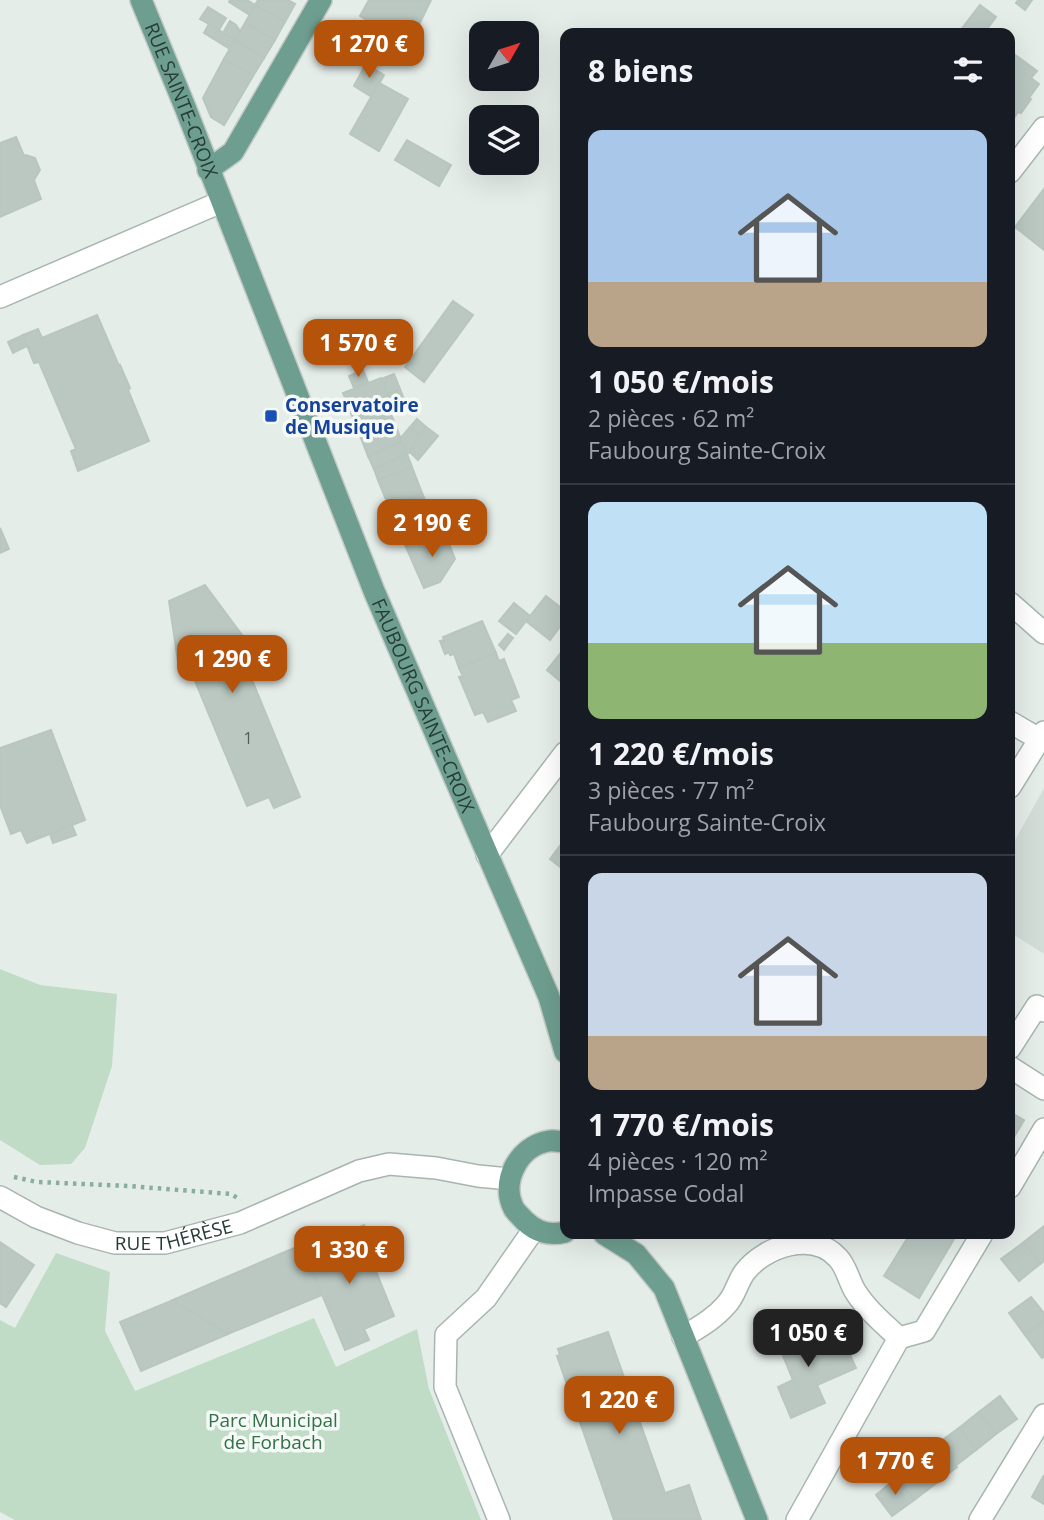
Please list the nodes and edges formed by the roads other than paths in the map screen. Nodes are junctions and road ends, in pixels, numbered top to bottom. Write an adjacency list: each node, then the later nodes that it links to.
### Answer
1 (141, 0): 5 (main road, RUE SAINTE-CROIX)
2 (321, 0): 5 (main road)
3 (1044, 128): 4 (street)
4 (1015, 166)
5 (208, 170): 6 (main road, RUE SAINTE-CROIX)
6 (221, 202): 7 (street); 14 (main road, FAUBOURG SAINTE-CROIX)
7 (0, 296)
8 (1015, 608): 9 (street)
9 (1044, 632)
10 (1015, 724): 11 (street)
11 (1042, 736): 13 (street)
12 (560, 760): 14 (street)
13 (1015, 779)
14 (487, 855): 16 (main road, FAUBOURG SAINTE-CROIX)
15 (1044, 1011): 17 (street)
16 (560, 1035)
17 (1015, 1040)
18 (1015, 1071): 19 (street)
19 (1044, 1089)
20 (1044, 1129): 22 (street)
21 (560, 1142): 23 (main road)
22 (1015, 1178)
23 (510, 1179): 24 (street, RUE THÉRÈSE); 25 (main road)
24 (3, 1190)
25 (534, 1229): 26 (main road); 32 (street)
26 (560, 1234)
27 (612, 1239): 29 (main road)
28 (979, 1239): 30 (street)
29 (683, 1337): 30 (street); 33 (main road)
30 (899, 1338): 34 (street)
31 (1044, 1415): 35 (street)
32 (499, 1520)
33 (757, 1520)
34 (797, 1520)
35 (980, 1520)

